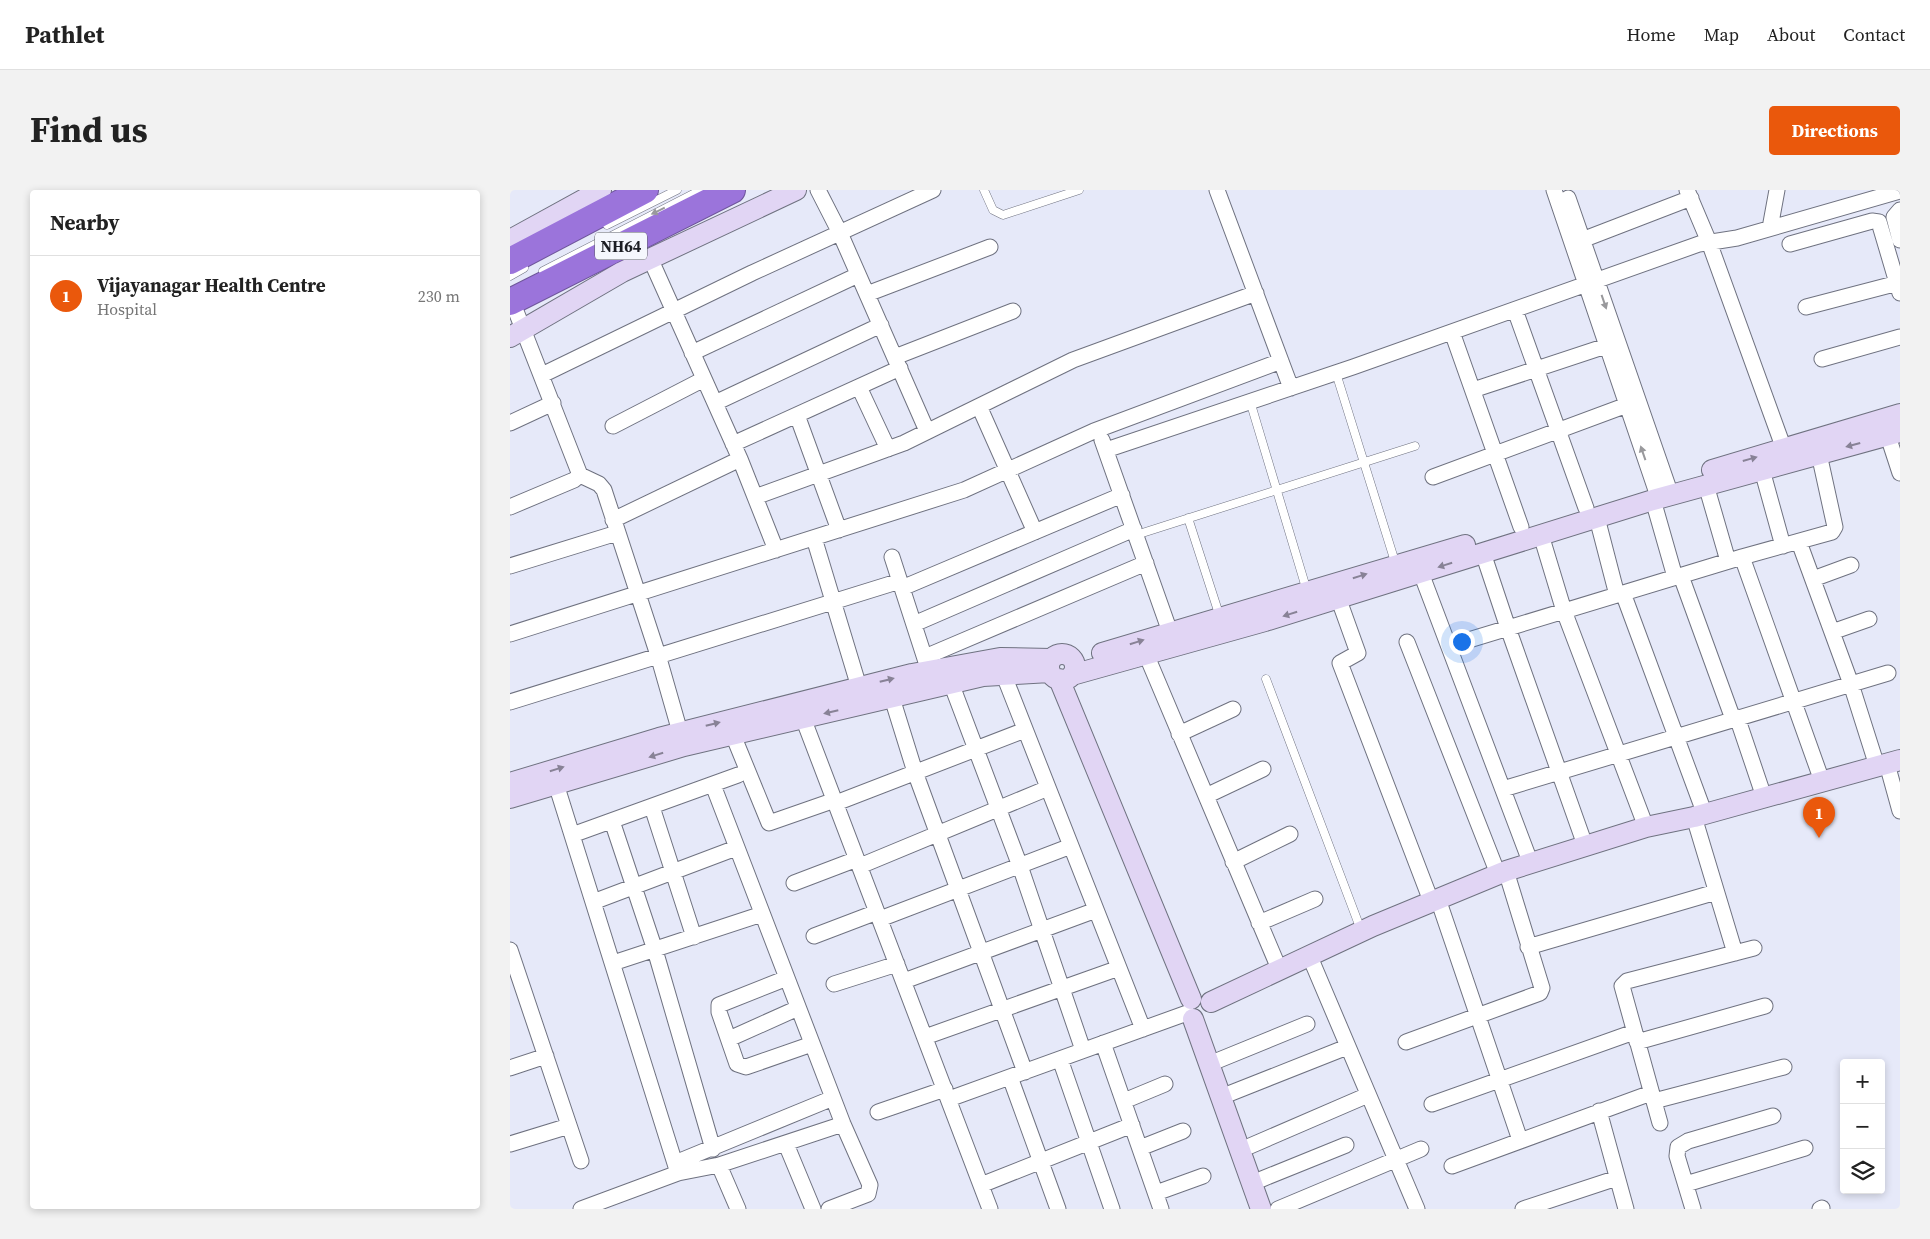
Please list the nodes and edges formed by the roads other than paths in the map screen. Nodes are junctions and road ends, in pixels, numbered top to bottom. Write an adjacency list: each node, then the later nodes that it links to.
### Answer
1 (601, 190): 21 (street)
2 (645, 190): 28 (highway)
3 (676, 190): 18 (lane)
4 (702, 190): 30 (lane, one-way to 30)
5 (732, 190): 33 (highway, NH64)
6 (796, 190): 27 (street)
7 (818, 190): 20 (street)
8 (933, 190): 20 (street)
9 (984, 190): 10 (lane)
10 (1079, 190)
11 (1217, 190): 34 (street)
12 (1554, 190): 31 (street)
13 (1565, 190): 22 (street)
14 (1777, 190): 19 (street)
15 (1900, 191): 19 (street)
16 (1689, 194): 22 (street); 24 (street)
17 (1900, 210): 23 (street)
18 (601, 228)
19 (1770, 228): 24 (street)
20 (840, 233): 29 (street); 38 (street)
21 (510, 240)
22 (1582, 240): 31 (street)
23 (1900, 240)
24 (1709, 242): 31 (street); 70 (street)
25 (1790, 244): 32 (street)
26 (990, 247): 35 (street)
27 (650, 258): 38 (street); 42 (street)
28 (522, 262): 33 (lane)
29 (858, 274): 35 (street); 45 (street)
30 (535, 275)
31 (1591, 283): 37 (street); 44 (street); 85 (street, one-way to 85)
32 (1899, 288): 36 (street)
33 (511, 293): 42 (street)
34 (1256, 293): 47 (street); 60 (street)
35 (867, 294): 40 (street)
36 (1806, 307)
37 (1515, 310): 41 (street); 49 (street)
38 (673, 311): 45 (street); 51 (street)
39 (1012, 311): 48 (street)
40 (881, 326): 48 (street); 57 (street)
41 (1452, 332): 50 (street); 55 (street)
42 (517, 333): 51 (street)
43 (1900, 337): 46 (street)
44 (1606, 346): 49 (street); 59 (street)
45 (692, 353): 52 (street)
46 (1822, 359)
47 (1281, 361): 54 (street); 65 (street)
48 (897, 363): 53 (street); 67 (street)
49 (1537, 369): 55 (street); 66 (street)
50 (1336, 373): 54 (street); 76 (lane)
51 (542, 375): 58 (street)
52 (704, 379): 57 (street); 64 (street)
53 (858, 387): 61 (street); 71 (street)
54 (1291, 388): 56 (street)
55 (1473, 390): 73 (street)
56 (1250, 401): 72 (street); 84 (lane)
57 (715, 403): 68 (street)
58 (553, 404): 62 (street); 81 (street)
59 (1627, 405): 66 (street); 85 (street, one-way to 59)
60 (979, 406): 67 (street); 77 (street)
61 (798, 415): 68 (street); 80 (street)
62 (510, 423)
63 (1893, 425): 70 (street); 74 (street, one-way to 74); 79 (street)
64 (613, 426)
65 (1098, 429): 72 (street); 77 (street)
66 (1559, 430): 73 (street); 89 (street)
67 (927, 431): 71 (street)
68 (733, 444): 75 (street)
69 (1415, 446): 76 (lane)
70 (1784, 448): 85 (street, one-way to 70)
71 (888, 449): 80 (street)
72 (1106, 450): 86 (street)
73 (1497, 453): 82 (street); 92 (street)
74 (1820, 454): 78 (street); 98 (street)
75 (740, 459): 87 (street); 91 (street)
76 (1364, 462): 84 (lane); 105 (lane)
77 (1008, 470): 93 (street); 94 (street)
78 (1762, 470): 83 (street); 99 (street)
79 (1900, 473)
80 (820, 474): 87 (street); 93 (street)
81 (580, 475): 88 (street); 91 (street)
82 (1433, 477)
83 (1706, 485): 85 (street); 103 (street)
84 (1276, 490): 90 (lane); 113 (lane)
85 (1661, 493): 89 (street); 109 (street)
86 (1122, 496): 94 (street); 95 (street)
87 (755, 497): 100 (street)
88 (510, 506)
89 (1592, 513): 92 (street); 96 (street); 115 (street)
90 (1188, 518): 95 (lane); 118 (lane)
91 (615, 526): 107 (street); 114 (street)
92 (1521, 527): 105 (street)
93 (839, 530): 97 (street)
94 (1035, 532): 111 (street)
95 (1135, 532): 104 (street); 120 (street)
96 (1541, 535): 101 (street); 117 (street)
97 (814, 538): 100 (street); 116 (street)
98 (1799, 542): 99 (street); 110 (street)
99 (1783, 546): 103 (street)
100 (776, 550): 114 (street)
101 (1484, 553): 108 (street, one-way to 108); 121 (street)
102 (892, 557): 111 (street)
103 (1735, 559): 109 (street); 138 (street)
104 (1146, 563): 122 (street); 129 (street)
105 (1396, 565): 112 (street, one-way to 105)
106 (1851, 565): 110 (street)
107 (510, 566)
108 (1422, 572): 112 (street); 126 (street)
109 (1678, 576): 115 (street); 142 (street)
110 (1813, 579): 123 (street)
111 (901, 585): 116 (street); 120 (street)
112 (1336, 591): 113 (street); 127 (street, one-way to 127); 188 (street)
113 (1307, 592): 118 (street)
114 (636, 594): 124 (street); 128 (street)
115 (1620, 594): 117 (street); 147 (street)
116 (835, 601): 128 (street); 136 (street)
117 (1564, 611): 121 (street); 149 (street)
118 (1220, 618): 122 (street)
119 (1869, 619): 123 (street)
120 (914, 624): 129 (street)
121 (1508, 628): 126 (street); 153 (street)
122 (1170, 632): 130 (street, one-way to 122)
123 (1832, 632): 135 (street)
124 (510, 634)
125 (1408, 642): 182 (street)
126 (1449, 646): 160 (street)
127 (1146, 654): 130 (street); 145 (street)
128 (658, 655): 139 (street); 144 (street)
129 (927, 664): 130 (street); 136 (street, one-way to 129)
130 (1062, 671): 131 (street); 216 (street)
131 (1003, 673): 134 (street); 143 (street)
132 (1888, 673): 135 (street)
133 (1266, 679): 195 (lane)
134 (951, 684): 137 (street); 148 (street)
135 (1851, 684): 138 (street); 150 (street)
136 (859, 688): 144 (street, one-way to 136)
137 (892, 698): 141 (street, one-way to 141); 152 (street)
138 (1792, 701): 142 (street); 155 (street)
139 (510, 702)
140 (1233, 709): 145 (street)
141 (803, 718): 146 (street); 164 (street)
142 (1735, 718): 147 (street); 162 (street)
143 (1025, 730): 148 (street); 159 (street)
144 (680, 732): 156 (street, one-way to 144)
145 (1179, 734): 161 (street)
146 (733, 735): 157 (street, one-way to 157); 164 (street)
147 (1677, 736): 149 (street); 168 (street)
148 (976, 749): 152 (street); 166 (street)
149 (1620, 754): 153 (street); 170 (street)
150 (1888, 763): 155 (street); 167 (street)
151 (1263, 769): 161 (street)
152 (915, 772): 164 (street); 171 (street)
153 (1559, 772): 160 (street); 174 (street)
154 (738, 775): 158 (street)
155 (1822, 782): 162 (street)
156 (510, 783)
157 (556, 784): 163 (street); 173 (street)
158 (712, 785): 165 (street); 176 (street)
159 (1048, 788): 166 (street); 175 (street)
160 (1503, 789): 179 (street)
161 (1206, 796): 178 (street)
162 (1764, 797): 168 (street)
163 (510, 798)
164 (835, 801): 177 (street)
165 (652, 807): 169 (street); 181 (street)
166 (999, 808): 171 (street); 180 (street)
167 (1900, 811)
168 (1699, 815): 170 (street); 186 (street)
169 (612, 821): 173 (street); 184 (street)
170 (1646, 827): 174 (street)
171 (938, 833): 177 (street); 185 (street)
172 (1290, 834): 178 (street)
173 (572, 835): 189 (street)
174 (1585, 845): 179 (street)
175 (1071, 846): 180 (street); 190 (street)
176 (736, 848): 181 (street); 191 (street)
177 (858, 862): 183 (street); 192 (street)
178 (1233, 862): 193 (street)
179 (1531, 864): 182 (street)
180 (1020, 866): 185 (street); 194 (street)
181 (673, 871): 184 (street); 197 (street)
182 (1502, 872): 188 (street); 198 (street)
183 (794, 883)
184 (635, 886): 189 (street); 201 (street)
185 (959, 889): 192 (street); 202 (street)
186 (1716, 892): 198 (street); 203 (street)
187 (1314, 899): 193 (street)
188 (1435, 900): 195 (street); 218 (street)
189 (594, 902): 205 (street)
190 (1096, 910): 194 (street); 207 (street)
191 (762, 914): 197 (street); 209 (street)
192 (879, 915): 196 (street); 206 (street)
193 (1259, 923): 208 (street)
194 (1042, 930): 202 (street); 212 (street)
195 (1362, 932): 204 (street)
196 (814, 936)
197 (694, 937): 201 (street)
198 (1528, 947): 218 (street)
199 (1754, 948): 203 (street)
200 (510, 950): 213 (street)
201 (654, 950): 205 (street); 260 (street)
202 (980, 953): 210 (street); 217 (street)
203 (1735, 953): 222 (street)
204 (1310, 957): 208 (street); 227 (street)
205 (613, 963): 267 (street)
206 (897, 964): 210 (street); 211 (street)
207 (1120, 968): 212 (street); 220 (street)
208 (1280, 971): 216 (street)
209 (787, 978): 215 (street); 223 (street)
210 (904, 981): 221 (street)
211 (834, 984)
212 (1063, 988): 217 (street); 228 (street)
213 (517, 992): 229 (street)
214 (1765, 1006): 222 (street)
215 (798, 1008): 223 (street); 226 (street)
216 (1198, 1008): 220 (street); 231 (street); 282 (street)
217 (1001, 1010): 221 (street); 234 (street)
218 (1478, 1016): 224 (street); 235 (street)
219 (1308, 1024): 231 (street)
220 (1143, 1029): 225 (street)
221 (925, 1037): 238 (street)
222 (1635, 1037): 235 (street); 240 (street)
223 (729, 1039): 226 (street)
224 (1406, 1042)
225 (1103, 1043): 228 (street); 242 (street)
226 (812, 1044): 241 (street)
227 (1347, 1048): 237 (street); 239 (street)
228 (1083, 1050): 230 (street)
229 (546, 1056): 233 (street); 250 (street)
230 (1060, 1059): 234 (street); 253 (street)
231 (1219, 1060): 237 (street)
232 (1784, 1067): 240 (street)
233 (510, 1068)
234 (1018, 1074): 238 (street); 264 (street)
235 (1500, 1078): 243 (street); 252 (street)
236 (1164, 1084): 242 (street)
237 (1231, 1093): 256 (street)
238 (947, 1094): 245 (street); 272 (street)
239 (1368, 1095): 256 (street); 262 (street)
240 (1653, 1097): 244 (street); 247 (street)
241 (833, 1098): 248 (street); 260 (street)
242 (1124, 1101): 249 (street)
243 (1432, 1104)
244 (1598, 1111): 252 (street); 269 (street)
245 (878, 1112)
246 (1773, 1116): 271 (street)
247 (1660, 1123)
248 (843, 1124): 255 (street); 277 (street)
249 (1132, 1125): 253 (street); 258 (street)
250 (569, 1126): 254 (street); 263 (street)
251 (1184, 1131): 258 (street)
252 (1520, 1140): 266 (street)
253 (1088, 1142): 264 (street); 280 (street)
254 (510, 1144)
255 (786, 1144): 265 (street); 276 (street)
256 (1250, 1146): 270 (street)
257 (1346, 1146): 270 (street)
258 (1140, 1148): 273 (street)
259 (1805, 1148): 271 (street)
260 (713, 1149): 267 (street)
261 (1421, 1150): 262 (street)
262 (1396, 1160): 284 (street); 285 (street)
263 (581, 1161)
264 (1041, 1161): 272 (street); 279 (street)
265 (719, 1165): 267 (street); 275 (street)
266 (1452, 1166)
267 (676, 1168): 274 (street)
268 (1203, 1176): 273 (street)
269 (1617, 1178): 286 (street); 287 (street)
270 (1262, 1179): 283 (street)
271 (1686, 1184): 288 (street)
272 (981, 1185): 278 (street)
273 (1156, 1193): 281 (street)
274 (581, 1209)
275 (738, 1209)
276 (813, 1209)
277 (829, 1209)
278 (990, 1209)
279 (1058, 1209)
280 (1112, 1209)
281 (1161, 1209)
282 (1261, 1209)
283 (1273, 1209)
284 (1278, 1209)
285 (1417, 1209)
286 (1523, 1209)
287 (1626, 1209)
288 (1693, 1209)

